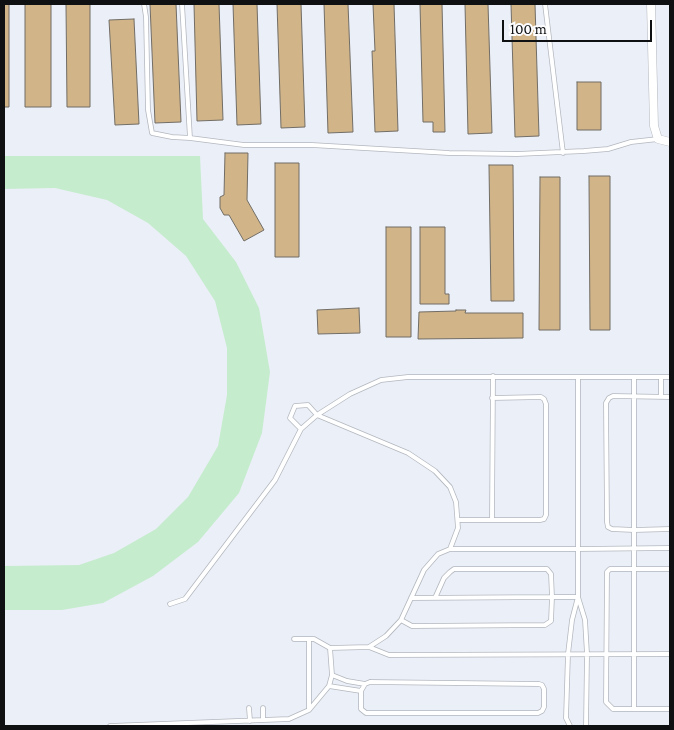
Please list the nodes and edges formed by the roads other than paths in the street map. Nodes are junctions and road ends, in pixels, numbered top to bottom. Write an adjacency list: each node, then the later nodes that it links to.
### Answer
1 (144, 4): 5 (lane)
2 (182, 4): 5 (lane)
3 (545, 4): 8 (lane)
4 (651, 4): 6 (street)
5 (190, 138): 8 (lane)
6 (658, 138): 7 (street); 8 (lane)
7 (670, 142)
8 (563, 153)
9 (493, 376): 10 (lane); 17 (lane); 18 (lane)
10 (578, 377): 11 (lane); 27 (lane)
11 (634, 377): 12 (lane); 14 (lane)
12 (661, 377): 13 (lane); 15 (lane)
13 (670, 377)
14 (634, 396): 15 (lane); 23 (lane); 23 (lane)
15 (661, 397): 16 (lane)
16 (670, 397)
17 (492, 398): 21 (lane); 21 (lane)
18 (317, 415): 19 (lane); 19 (lane); 20 (lane)
19 (301, 429): 34 (lane)
20 (458, 520): 21 (lane); 26 (lane)
21 (492, 520)
22 (670, 529): 23 (lane)
23 (634, 530): 24 (lane)
24 (634, 548): 25 (lane); 27 (lane); 28 (lane)
25 (670, 548)
26 (450, 549): 27 (lane); 32 (lane)
27 (578, 549): 31 (lane)
28 (634, 569): 29 (lane); 42 (lane); 43 (lane)
29 (670, 569)
30 (552, 597): 31 (lane); 33 (lane); 33 (lane); 35 (lane)
31 (578, 597): 40 (lane); 41 (lane)
32 (411, 598): 33 (lane); 35 (lane)
33 (435, 598)
34 (170, 604)
35 (401, 620): 38 (lane)
36 (294, 639): 37 (lane)
37 (309, 639): 39 (lane); 53 (lane)
38 (369, 647): 39 (lane); 40 (lane)
39 (330, 648): 45 (lane)
40 (568, 654): 41 (lane); 57 (lane)
41 (587, 654): 42 (lane); 58 (lane)
42 (607, 654): 43 (lane); 51 (lane)
43 (634, 654): 44 (lane); 51 (lane)
44 (670, 654)
45 (332, 675): 46 (lane); 47 (lane)
46 (364, 684): 48 (lane); 48 (lane)
47 (329, 686): 48 (lane); 53 (lane)
48 (362, 691)
49 (249, 708): 55 (lane)
50 (263, 708): 54 (lane)
51 (634, 709): 52 (lane)
52 (670, 709)
53 (309, 710): 54 (lane)
54 (263, 720): 55 (lane)
55 (250, 721): 56 (lane)
56 (110, 726)
57 (570, 726)
58 (586, 726)

